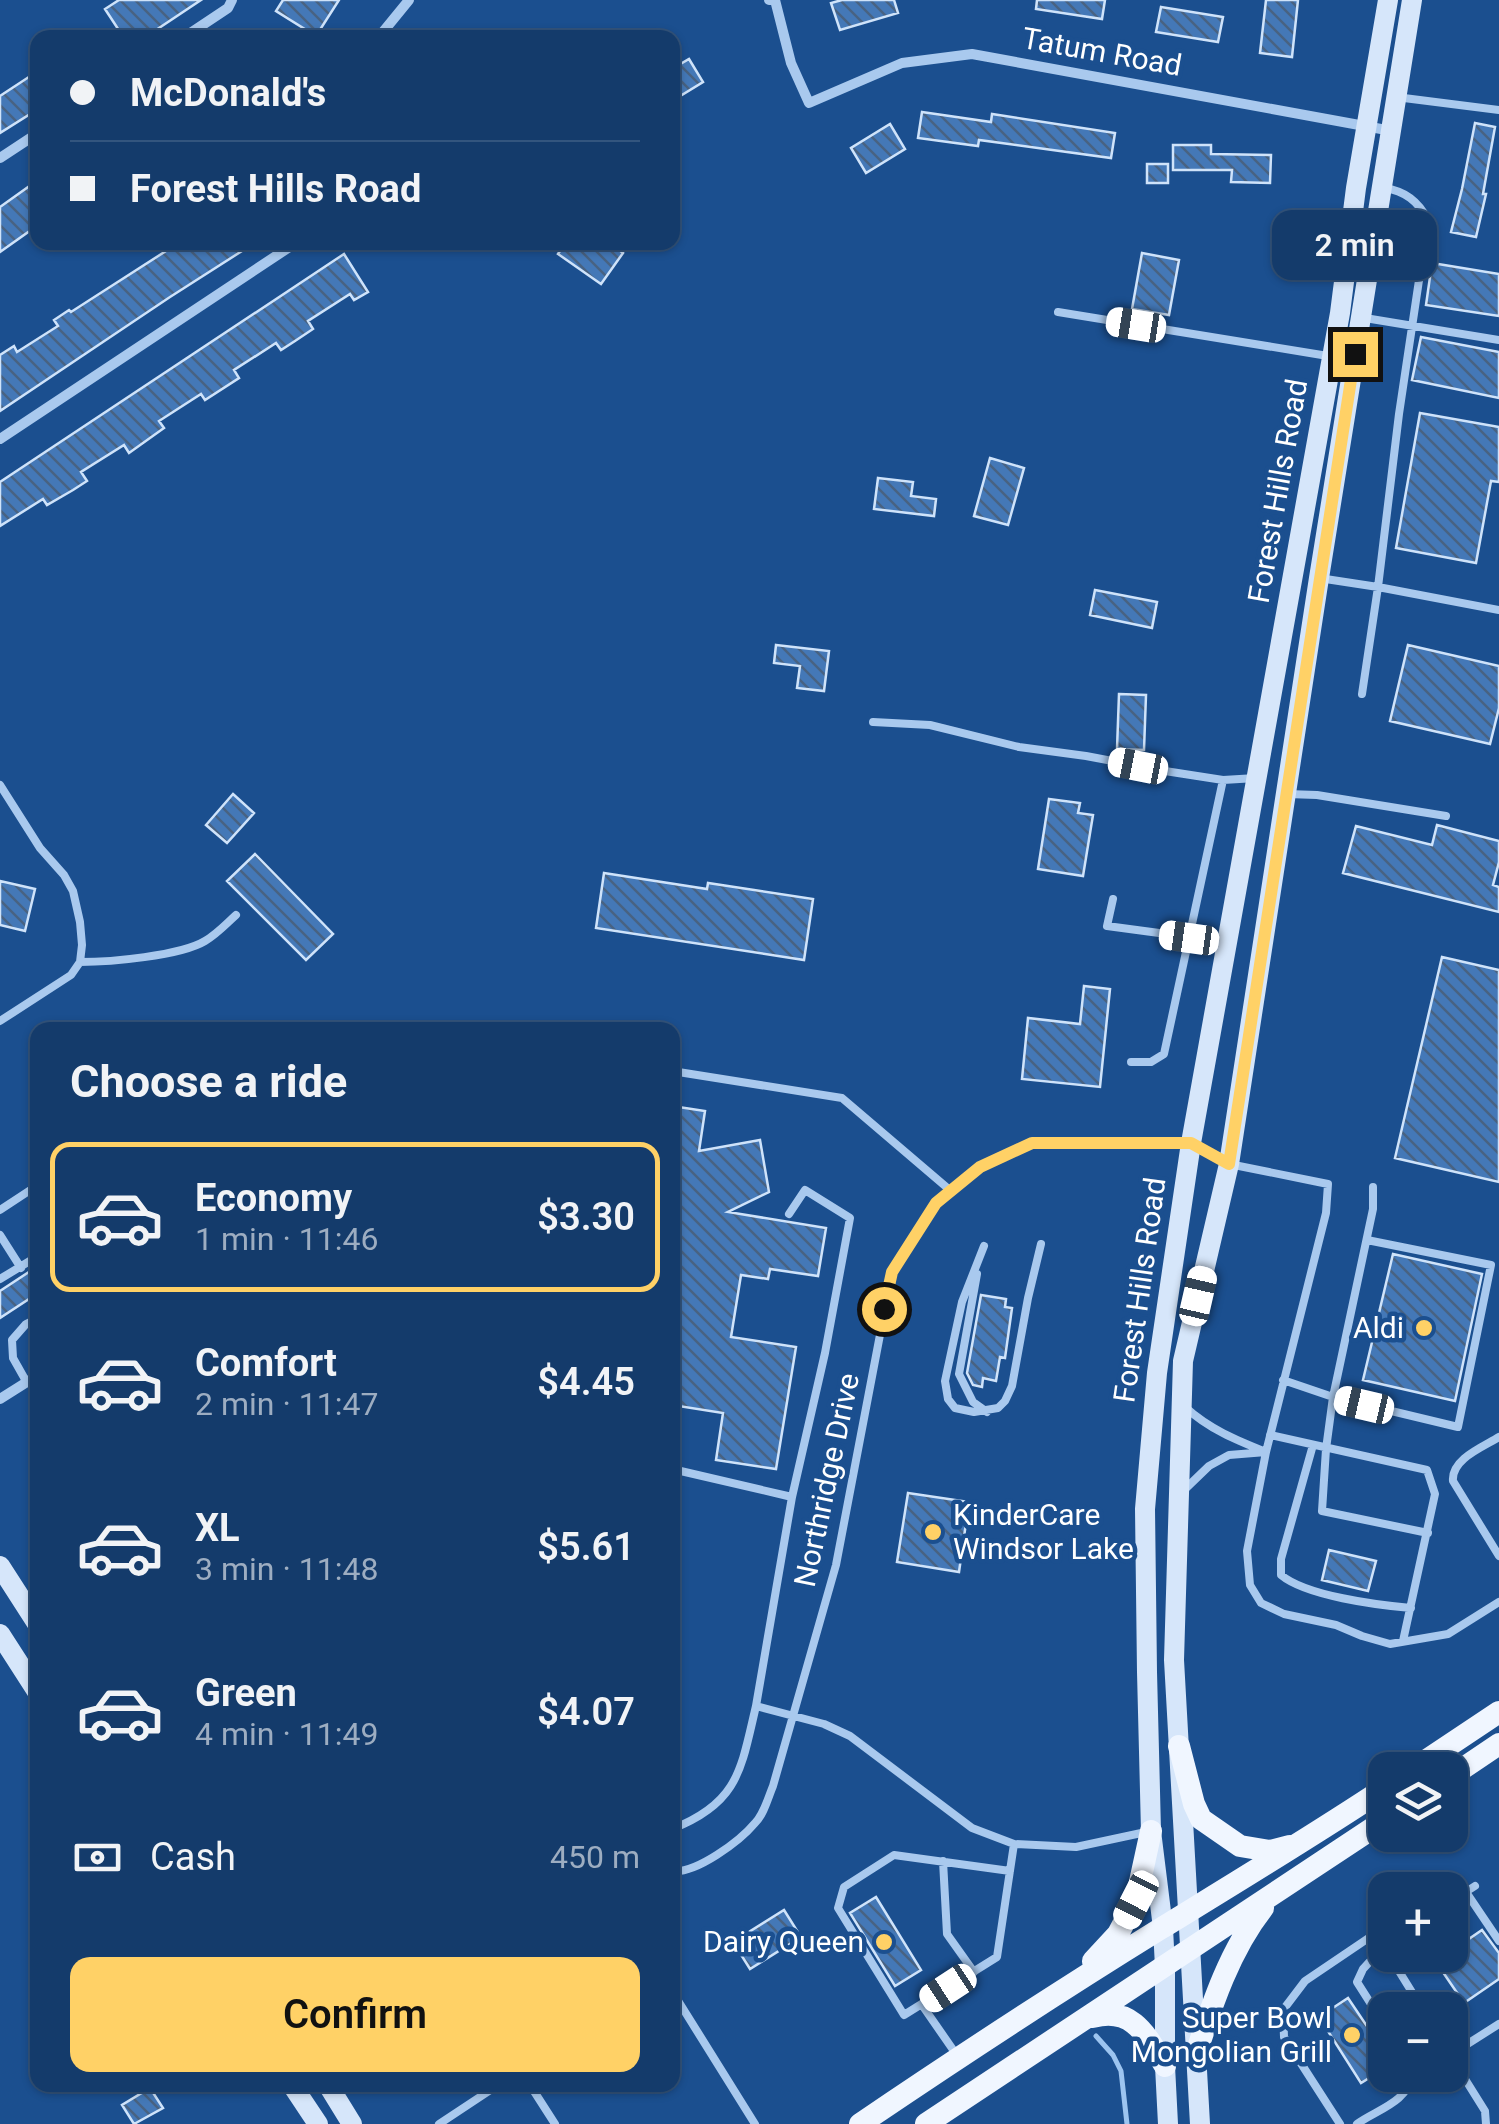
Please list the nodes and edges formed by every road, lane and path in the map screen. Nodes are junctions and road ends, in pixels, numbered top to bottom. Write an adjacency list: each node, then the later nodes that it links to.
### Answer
1 (232, 0): 6 (street)
2 (410, 0): 7 (street)
3 (772, 0): 11 (street, Tatum Road)
4 (1388, 0): 8 (street, Forest Hills Road)
5 (1412, 0): 9 (street, Forest Hills Road)
6 (195, 30)
7 (385, 30)
8 (1372, 94): 9 (lane); 11 (street, Forest Hills Road)
9 (1397, 97): 10 (lane); 12 (street, Forest Hills Road)
10 (1499, 110)
11 (1368, 126): 12 (street, Tatum Road); 21 (street, Forest Hills Road)
12 (1392, 131): 15 (street, Forest Hills Road)
13 (30, 138): 14 (street)
14 (0, 158)
15 (1382, 188): 18 (street, Forest Hills Road); 19 (lane)
16 (285, 250): 22 (street)
17 (1058, 312): 21 (lane)
18 (1360, 317): 19 (lane); 23 (street, Forest Hills Road)
19 (1412, 324): 20 (lane); 24 (lane)
20 (1499, 340)
21 (1332, 356): 28 (street, Forest Hills Road)
22 (0, 439)
23 (1319, 578): 24 (lane); 31 (street, Forest Hills Road)
24 (1378, 586): 25 (lane); 26 (lane)
25 (1499, 610)
26 (1362, 694)
27 (873, 722): 29 (lane)
28 (1256, 778): 29 (lane); 40 (street, Forest Hills Road)
29 (1223, 780): 35 (lane)
30 (0, 784): 36 (lane)
31 (1286, 794): 32 (lane); 41 (street, Forest Hills Road)
32 (1446, 816)
33 (1113, 899): 35 (lane)
34 (236, 915): 36 (lane)
35 (1189, 938): 38 (lane)
36 (80, 962): 37 (lane)
37 (0, 1021)
38 (1131, 1062)
39 (680, 1072): 44 (lane)
40 (1191, 1143): 41 (lane); 44 (lane, Northridge Drive); 89 (street, Forest Hills Road)
41 (1229, 1164): 57 (lane); 61 (street, Forest Hills Road)
42 (1373, 1187): 48 (lane)
43 (30, 1190): 45 (lane)
44 (951, 1191): 82 (lane, Northridge Drive)
45 (0, 1210)
46 (789, 1214): 70 (lane)
47 (0, 1235): 51 (lane)
48 (1367, 1240): 59 (lane); 59 (lane)
49 (1041, 1244): 62 (lane)
50 (30, 1262): 51 (lane)
51 (21, 1268): 52 (lane)
52 (0, 1279)
53 (30, 1322): 54 (lane)
54 (12, 1340): 55 (lane); 58 (lane)
55 (0, 1346)
56 (30, 1379): 58 (street)
57 (1283, 1380): 59 (lane); 63 (lane)
58 (26, 1381): 60 (street)
59 (1333, 1397): 66 (lane)
60 (0, 1400)
61 (1182, 1404): 67 (lane); 69 (street, Forest Hills Road)
62 (986, 1412): 62 (lane)
63 (1270, 1435): 65 (lane); 67 (lane)
64 (1499, 1437): 72 (lane)
65 (1312, 1446): 66 (lane); 75 (lane)
66 (1326, 1449): 71 (lane); 71 (lane)
67 (1266, 1452): 69 (lane); 78 (lane)
68 (680, 1470): 70 (lane)
69 (1179, 1495): 84 (street, Forest Hills Road)
70 (792, 1497): 80 (lane)
71 (1428, 1532): 75 (lane)
72 (1499, 1556)
73 (0, 1566): 76 (street)
74 (1499, 1602): 78 (lane)
75 (1411, 1608): 78 (lane)
76 (30, 1613)
77 (0, 1634): 79 (street)
78 (1403, 1642)
79 (30, 1681)
80 (756, 1706): 82 (lane); 88 (lane)
81 (1499, 1712): 85 (main road)
82 (793, 1718): 91 (lane); 95 (lane, Northridge Drive)
83 (1499, 1744): 86 (main road)
84 (1178, 1746): 92 (main road); 98 (street, Forest Hills Road)
85 (1439, 1752)
86 (1468, 1764)
87 (1368, 1799): 92 (main road)
88 (680, 1826)
89 (1151, 1831): 91 (lane); 99 (street, Forest Hills Road); 109 (main road)
90 (1368, 1831): 96 (main road)
91 (1014, 1844): 94 (lane)
92 (1298, 1844): 98 (main road)
93 (943, 1861): 94 (lane); 105 (lane); 108 (lane)
94 (1010, 1871): 105 (lane)
95 (680, 1872)
96 (1277, 1890): 102 (main road); 113 (main road)
97 (1468, 1890): 101 (lane)
98 (1188, 1913): 99 (main road); 102 (street, Forest Hills Road)
99 (1162, 1928): 104 (street, Forest Hills Road); 109 (main road)
100 (1368, 1938): 131 (lane)
101 (1499, 1941)
102 (1188, 1952): 104 (main road); 113 (street, Forest Hills Road)
103 (1368, 1965): 106 (lane)
104 (1165, 1967): 111 (main road); 115 (street, Forest Hills Road)
105 (974, 1972): 108 (lane)
106 (1368, 2000)
107 (680, 2003): 126 (lane)
108 (922, 2006): 114 (lane)
109 (1037, 2008): 114 (main road)
110 (1499, 2024): 112 (lane)
111 (1064, 2033): 115 (main road); 128 (main road)
112 (1468, 2044)
113 (1196, 2054): 130 (street, Forest Hills Road)
114 (959, 2058): 127 (main road)
115 (1165, 2066): 129 (street, Forest Hills Road)
116 (1468, 2085): 133 (lane)
117 (297, 2092): 122 (street)
118 (332, 2092): 123 (street)
119 (487, 2092): 124 (lane)
120 (535, 2092): 125 (lane)
121 (1405, 2092): 132 (lane)
122 (318, 2124)
123 (351, 2124)
124 (439, 2124)
125 (556, 2124)
126 (755, 2124)
127 (860, 2124)
128 (926, 2124)
129 (1168, 2124)
130 (1200, 2124)
131 (1340, 2124)
132 (1357, 2124)
133 (1486, 2124)

